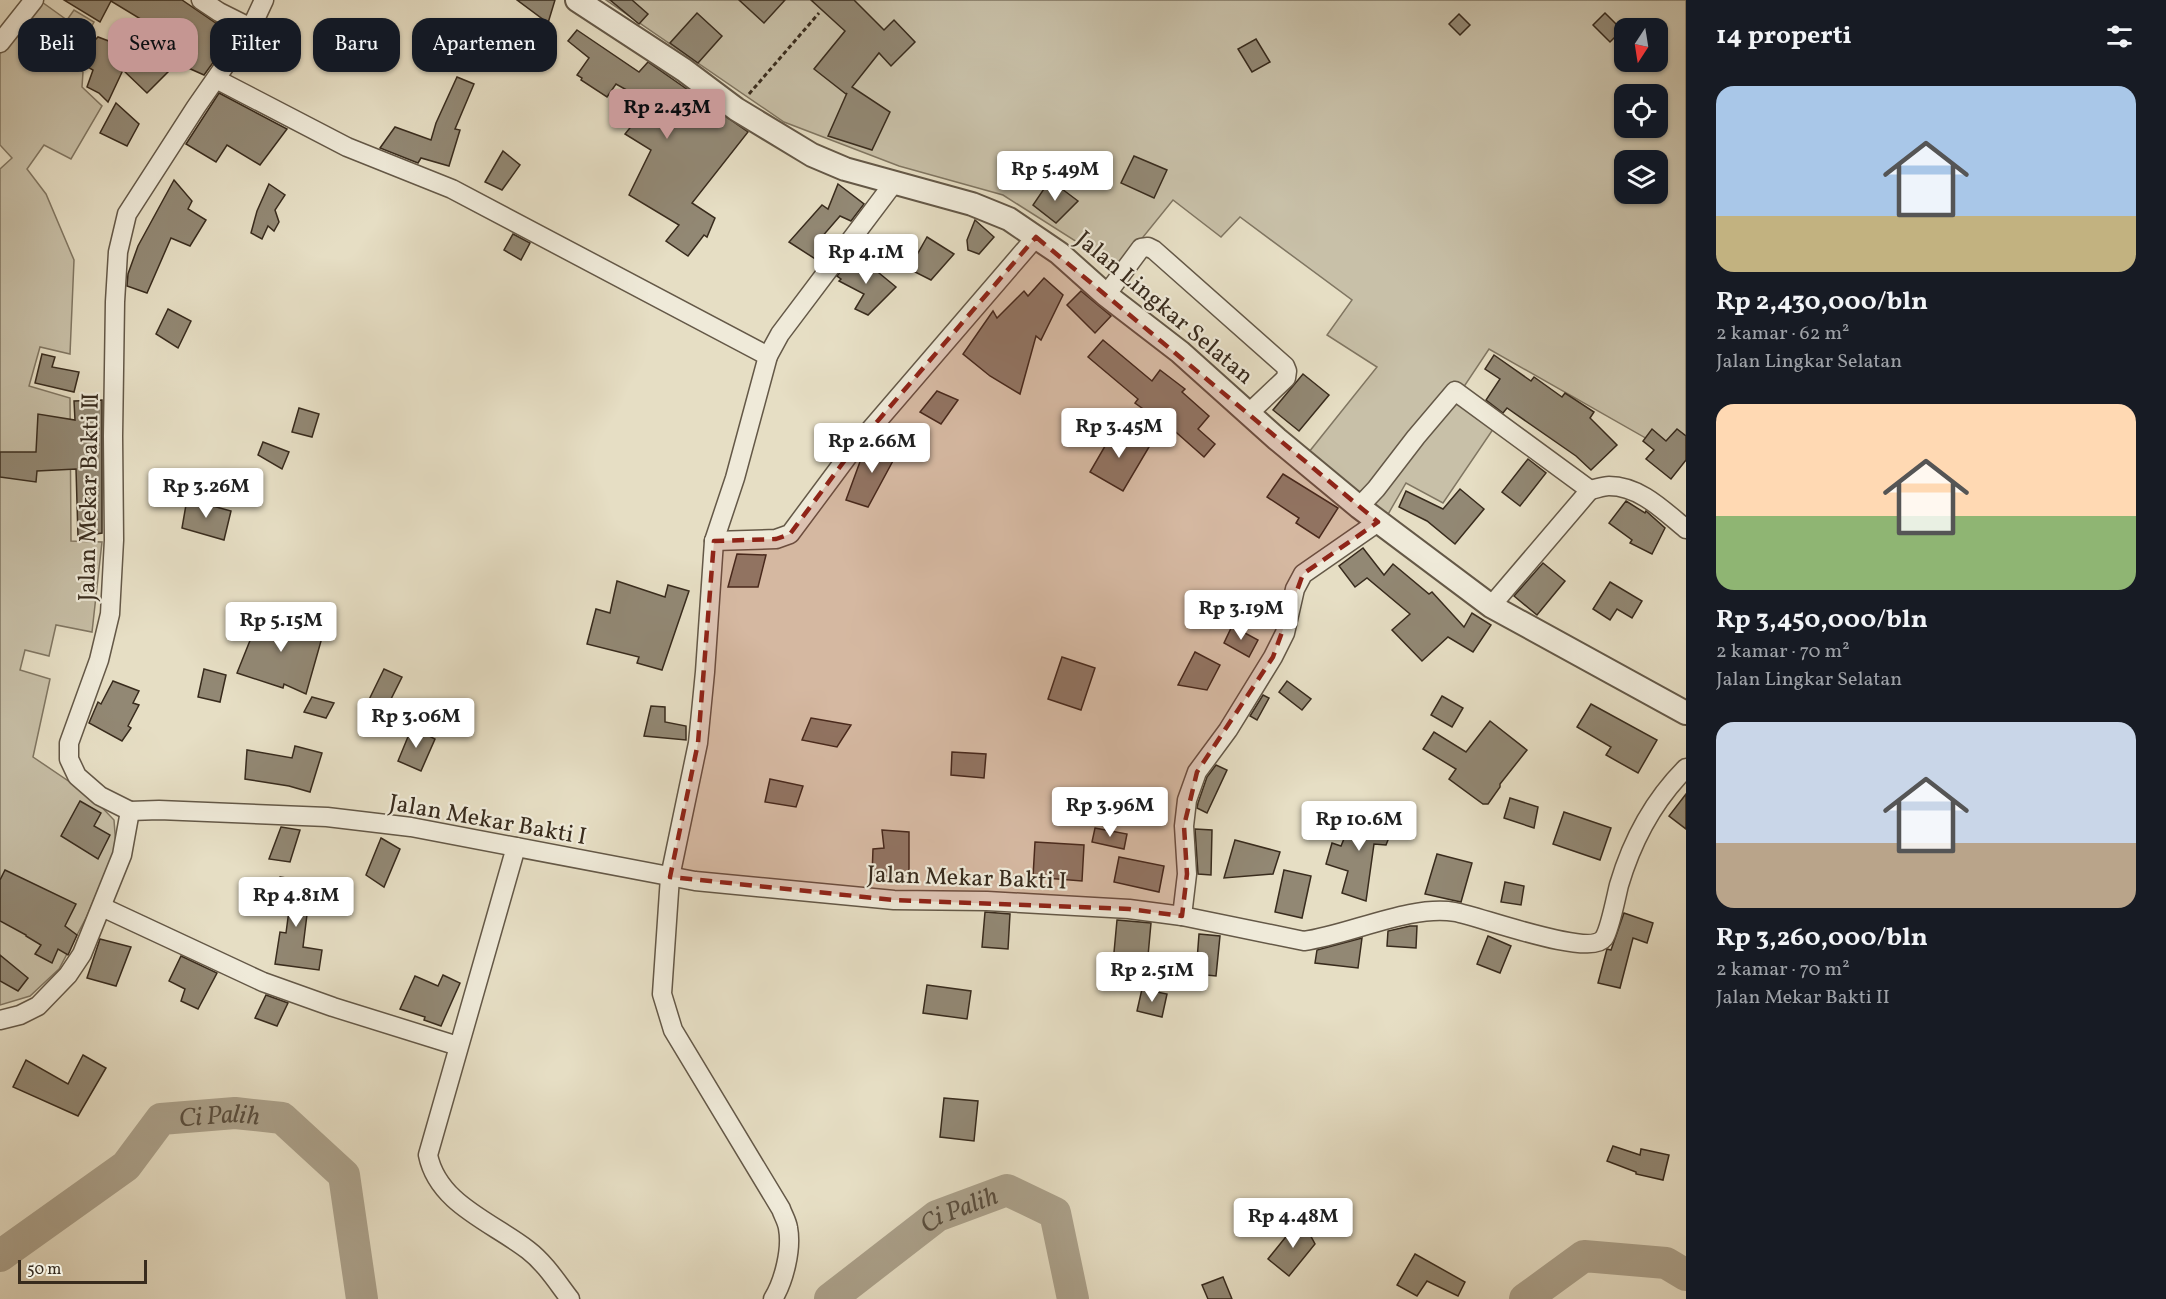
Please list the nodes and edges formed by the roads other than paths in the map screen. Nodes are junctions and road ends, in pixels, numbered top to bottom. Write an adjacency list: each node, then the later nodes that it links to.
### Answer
1 (34, 0): 7 (street)
2 (201, 0): 5 (street)
3 (264, 0): 6 (street, Jalan Mekar Bakti II)
4 (578, 0): 10 (street, Jalan Lingkar Selatan)
5 (231, 18)
6 (256, 18)
7 (0, 43)
8 (221, 72): 9 (street, Jalan Mekar Bakti II)
9 (216, 79): 13 (street); 23 (street, Jalan Mekar Bakti II)
10 (892, 184): 11 (street, Jalan Lingkar Selatan); 13 (street)
11 (1036, 237): 12 (street, Jalan Lingkar Selatan); 19 (street)
12 (1106, 295): 14 (street, Jalan Lingkar Selatan); 14 (street)
13 (768, 356): 19 (street)
14 (1250, 413): 16 (street, Jalan Lingkar Selatan)
15 (1590, 490): 16 (street); 18 (street); 20 (street)
16 (1359, 507): 17 (street, Jalan Lingkar Selatan)
17 (1378, 522): 20 (street, Jalan Lingkar Selatan); 27 (street)
18 (1686, 529)
19 (714, 540): 25 (street)
20 (1491, 606): 21 (street, Jalan Lingkar Selatan)
21 (1685, 711)
22 (1686, 768): 27 (street, Jalan Mekar Bakti I)
23 (130, 812): 24 (street, Jalan Mekar Bakti I); 26 (street)
24 (516, 847): 25 (street, Jalan Mekar Bakti I); 29 (street)
25 (670, 876): 27 (street, Jalan Mekar Bakti I); 31 (street)
26 (102, 907): 28 (street); 29 (street)
27 (1182, 916)
28 (0, 1020)
29 (458, 1046): 30 (street)
30 (570, 1299)
31 (773, 1299)

